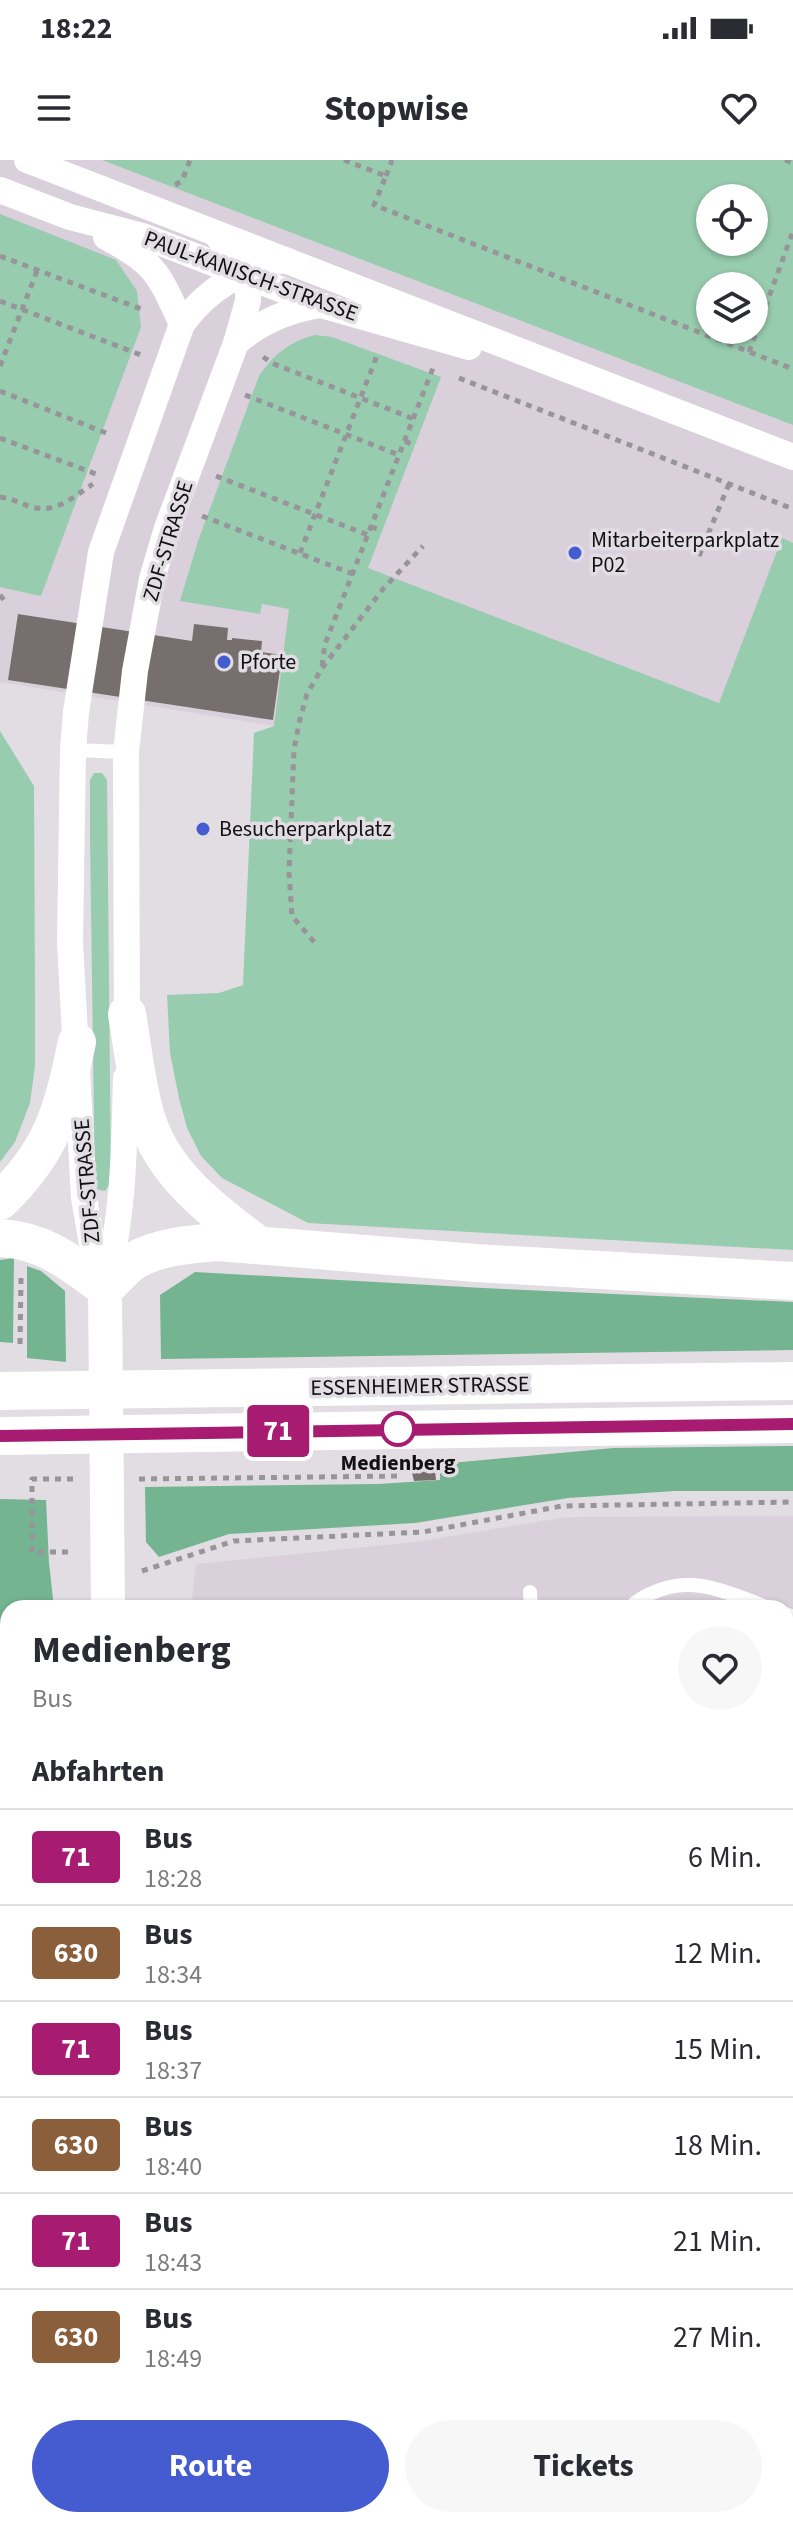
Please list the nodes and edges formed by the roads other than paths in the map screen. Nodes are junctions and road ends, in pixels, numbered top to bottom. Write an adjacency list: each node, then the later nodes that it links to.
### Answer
1 (27, 160): 4 (street, PAUL-KANISCH-STRASSE)
2 (0, 190): 3 (street, PAUL-KANISCH-STRASSE)
3 (70, 217): 6 (street, PAUL-KANISCH-STRASSE); 8 (street)
4 (215, 233): 5 (street, PAUL-KANISCH-STRASSE); 6 (street)
5 (285, 260): 6 (street, ZDF-STRASSE); 10 (street, PAUL-KANISCH-STRASSE)
6 (243, 273): 7 (street, PAUL-KANISCH-STRASSE); 8 (street, ZDF-STRASSE); 9 (street, ZDF-STRASSE)
7 (321, 305): 9 (street); 10 (street, PAUL-KANISCH-STRASSE)
8 (182, 324): 12 (street, ZDF-STRASSE)
9 (236, 343): 13 (street, ZDF-STRASSE)
10 (596, 383): 11 (street, PAUL-KANISCH-STRASSE)
11 (793, 457)
12 (73, 750): 13 (lane); 15 (street, ZDF-STRASSE)
13 (126, 752): 14 (street, ZDF-STRASSE)
14 (127, 1014): 18 (main road); 20 (street, ZDF-STRASSE)
15 (77, 1042): 16 (main road); 20 (street, ZDF-STRASSE)
16 (0, 1201)
17 (0, 1238): 20 (main road)
18 (257, 1244): 19 (main road); 20 (main road)
19 (793, 1281)
20 (105, 1288): 26 (street)
21 (793, 1381): 22 (main road, ESSENHEIMER STRASSE)
22 (0, 1391)
23 (793, 1424): 24 (main road, ESSENHEIMER STRASSE)
24 (0, 1436)
25 (530, 1592): 27 (lane)
26 (108, 1600)
27 (530, 1600)
28 (639, 1600): 29 (lane)
29 (746, 1600)

